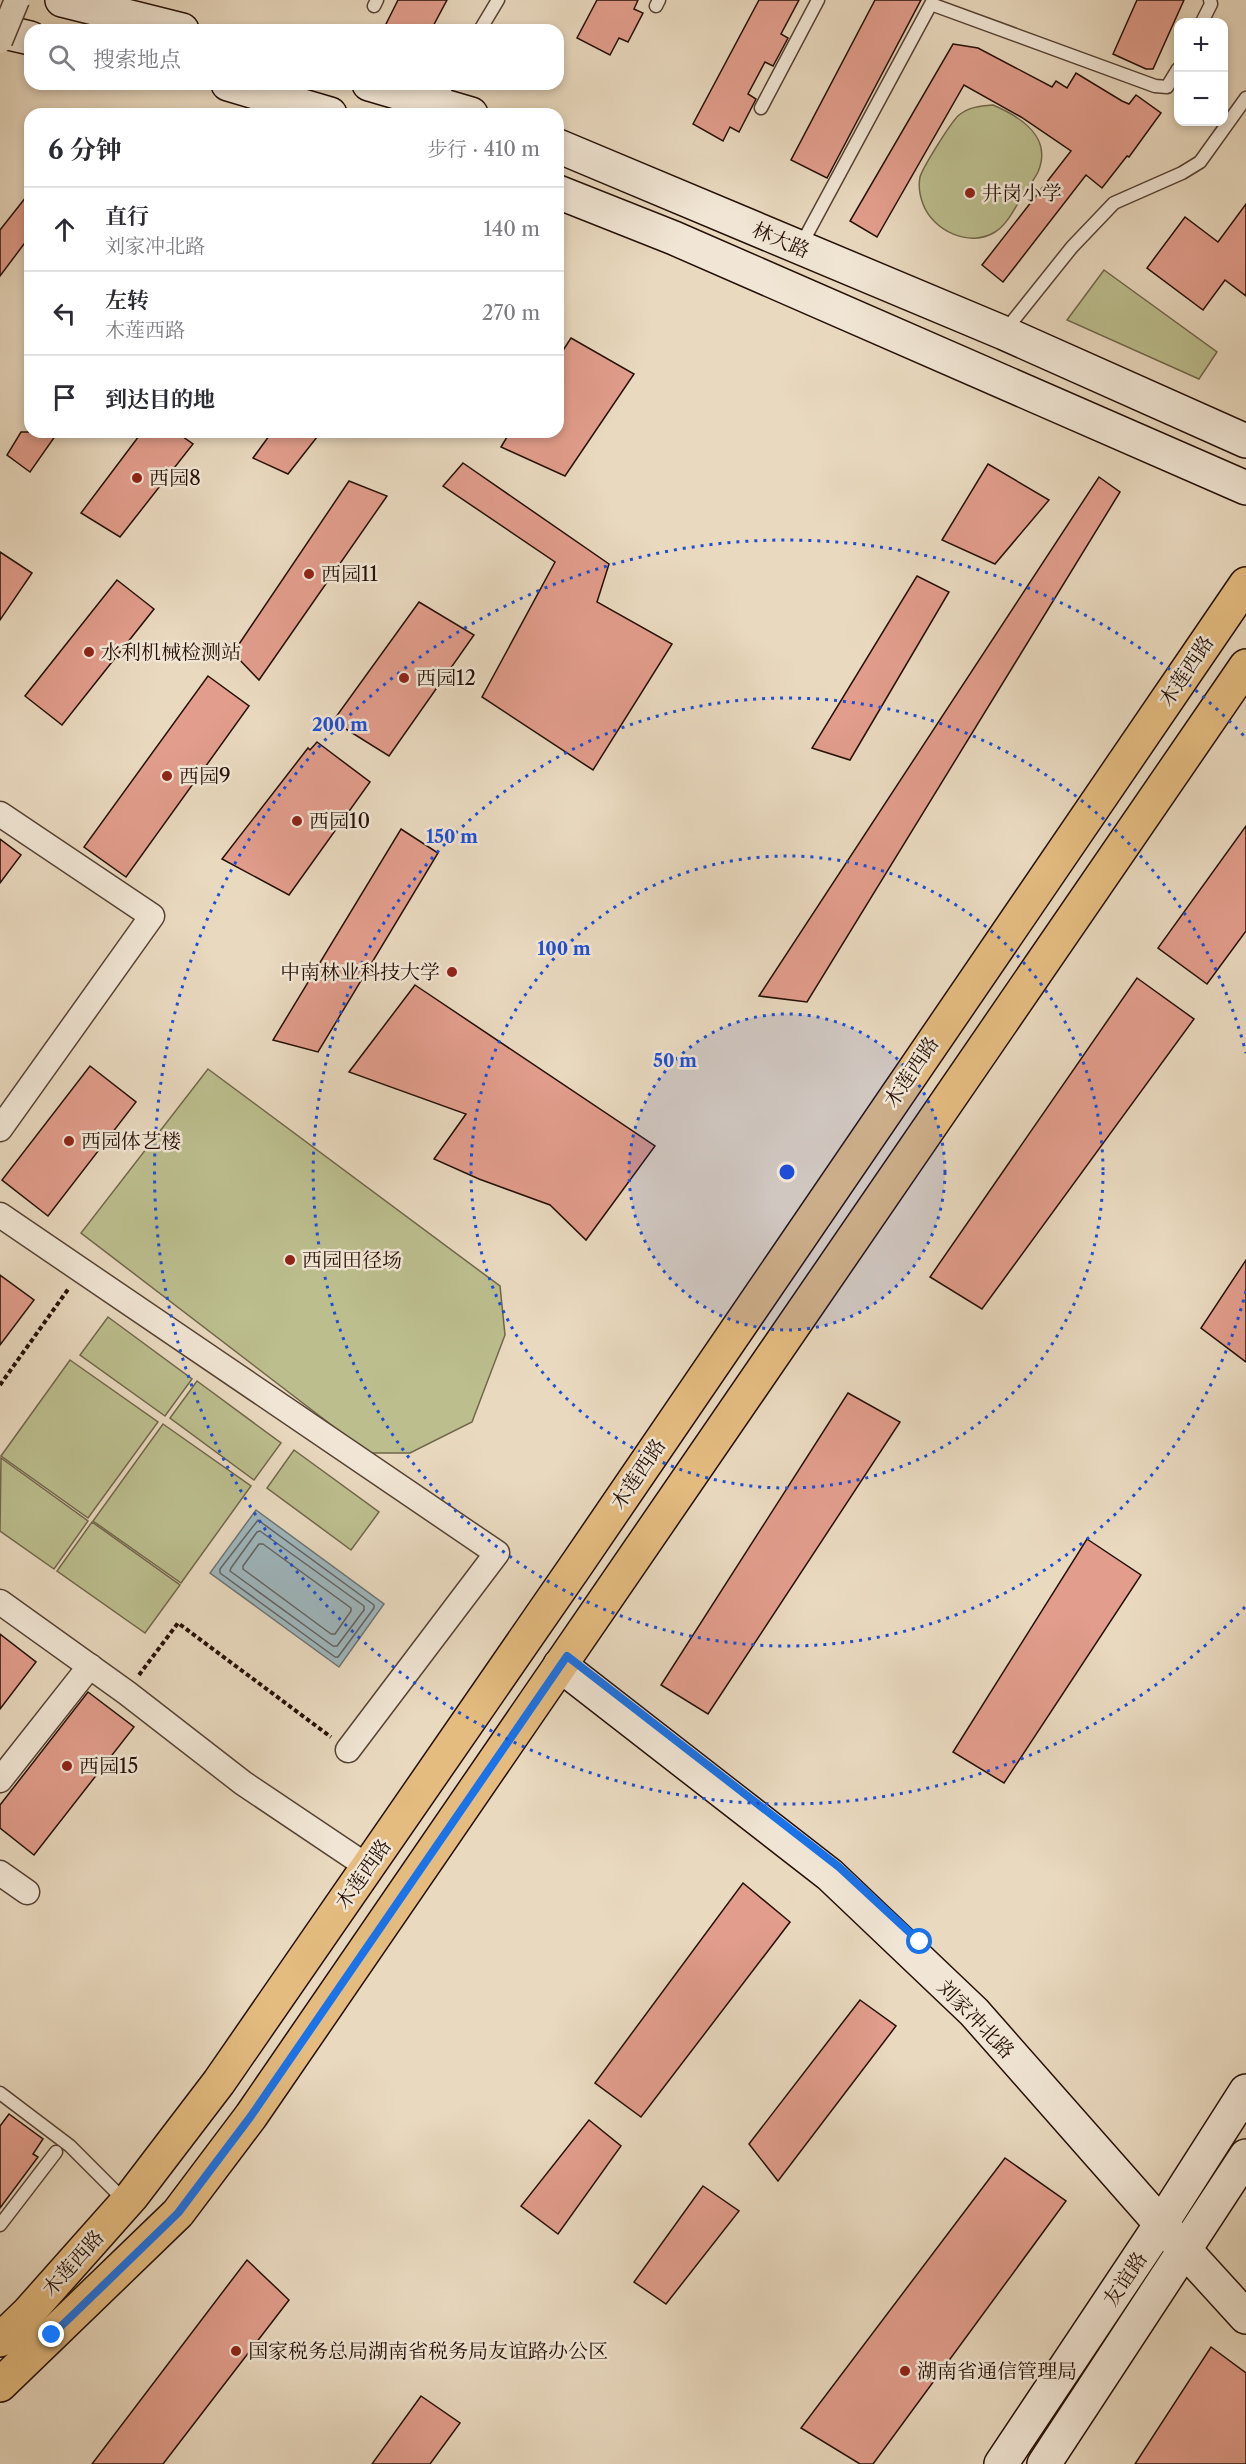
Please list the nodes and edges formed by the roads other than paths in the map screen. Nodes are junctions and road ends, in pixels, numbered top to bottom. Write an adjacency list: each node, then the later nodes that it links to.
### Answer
1 (17, 0): 12 (street, bridge)
2 (62, 0): 8 (main road)
3 (498, 0): 9 (lane)
4 (818, 0): 20 (lane)
5 (1210, 0): 7 (lane)
6 (932, 2): 13 (lane); 23 (lane)
7 (1204, 18)
8 (158, 24)
9 (484, 24)
10 (0, 31): 11 (main road)
11 (24, 37)
12 (0, 41)
13 (1177, 72)
14 (248, 90): 18 (main road)
15 (413, 90): 16 (main road)
16 (442, 94): 19 (main road)
17 (1246, 98): 24 (lane)
18 (310, 108)
19 (462, 108)
20 (761, 108)
21 (564, 149): 23 (main road, 林大路)
22 (564, 194): 26 (main road)
23 (799, 247): 24 (main road, 林大路)
24 (1004, 333): 25 (main road, 林大路)
25 (1246, 441)
26 (1246, 488)
27 (1246, 584): 37 (main road, 木莲西路)
28 (1246, 666): 33 (main road, 木莲西路)
29 (0, 814): 30 (street)
30 (0, 1129)
31 (0, 1215): 35 (street)
32 (0, 1602): 34 (street)
33 (564, 1661): 45 (main road, 刘家冲北路); 51 (main road, 木莲西路)
34 (90, 1666): 36 (street); 37 (street)
35 (348, 1750)
36 (0, 1779)
37 (368, 1867): 44 (main road, 木莲西路)
38 (0, 1873): 39 (street)
39 (27, 1892)
40 (1246, 2091): 45 (main road, 友谊路)
41 (0, 2093): 44 (lane)
42 (56, 2152): 46 (lane)
43 (1246, 2156): 47 (main road, 友谊路)
44 (127, 2203): 50 (main road, 木莲西路)
45 (1166, 2217): 47 (main road, 刘家冲北路); 52 (main road, 友谊路)
46 (0, 2225)
47 (1189, 2241): 48 (main road, 刘家冲北路); 49 (main road, 刘家冲北路); 53 (main road, 友谊路)
48 (1246, 2287)
49 (1246, 2317)
50 (0, 2340)
51 (0, 2385)
52 (1001, 2464)
53 (1044, 2464)

